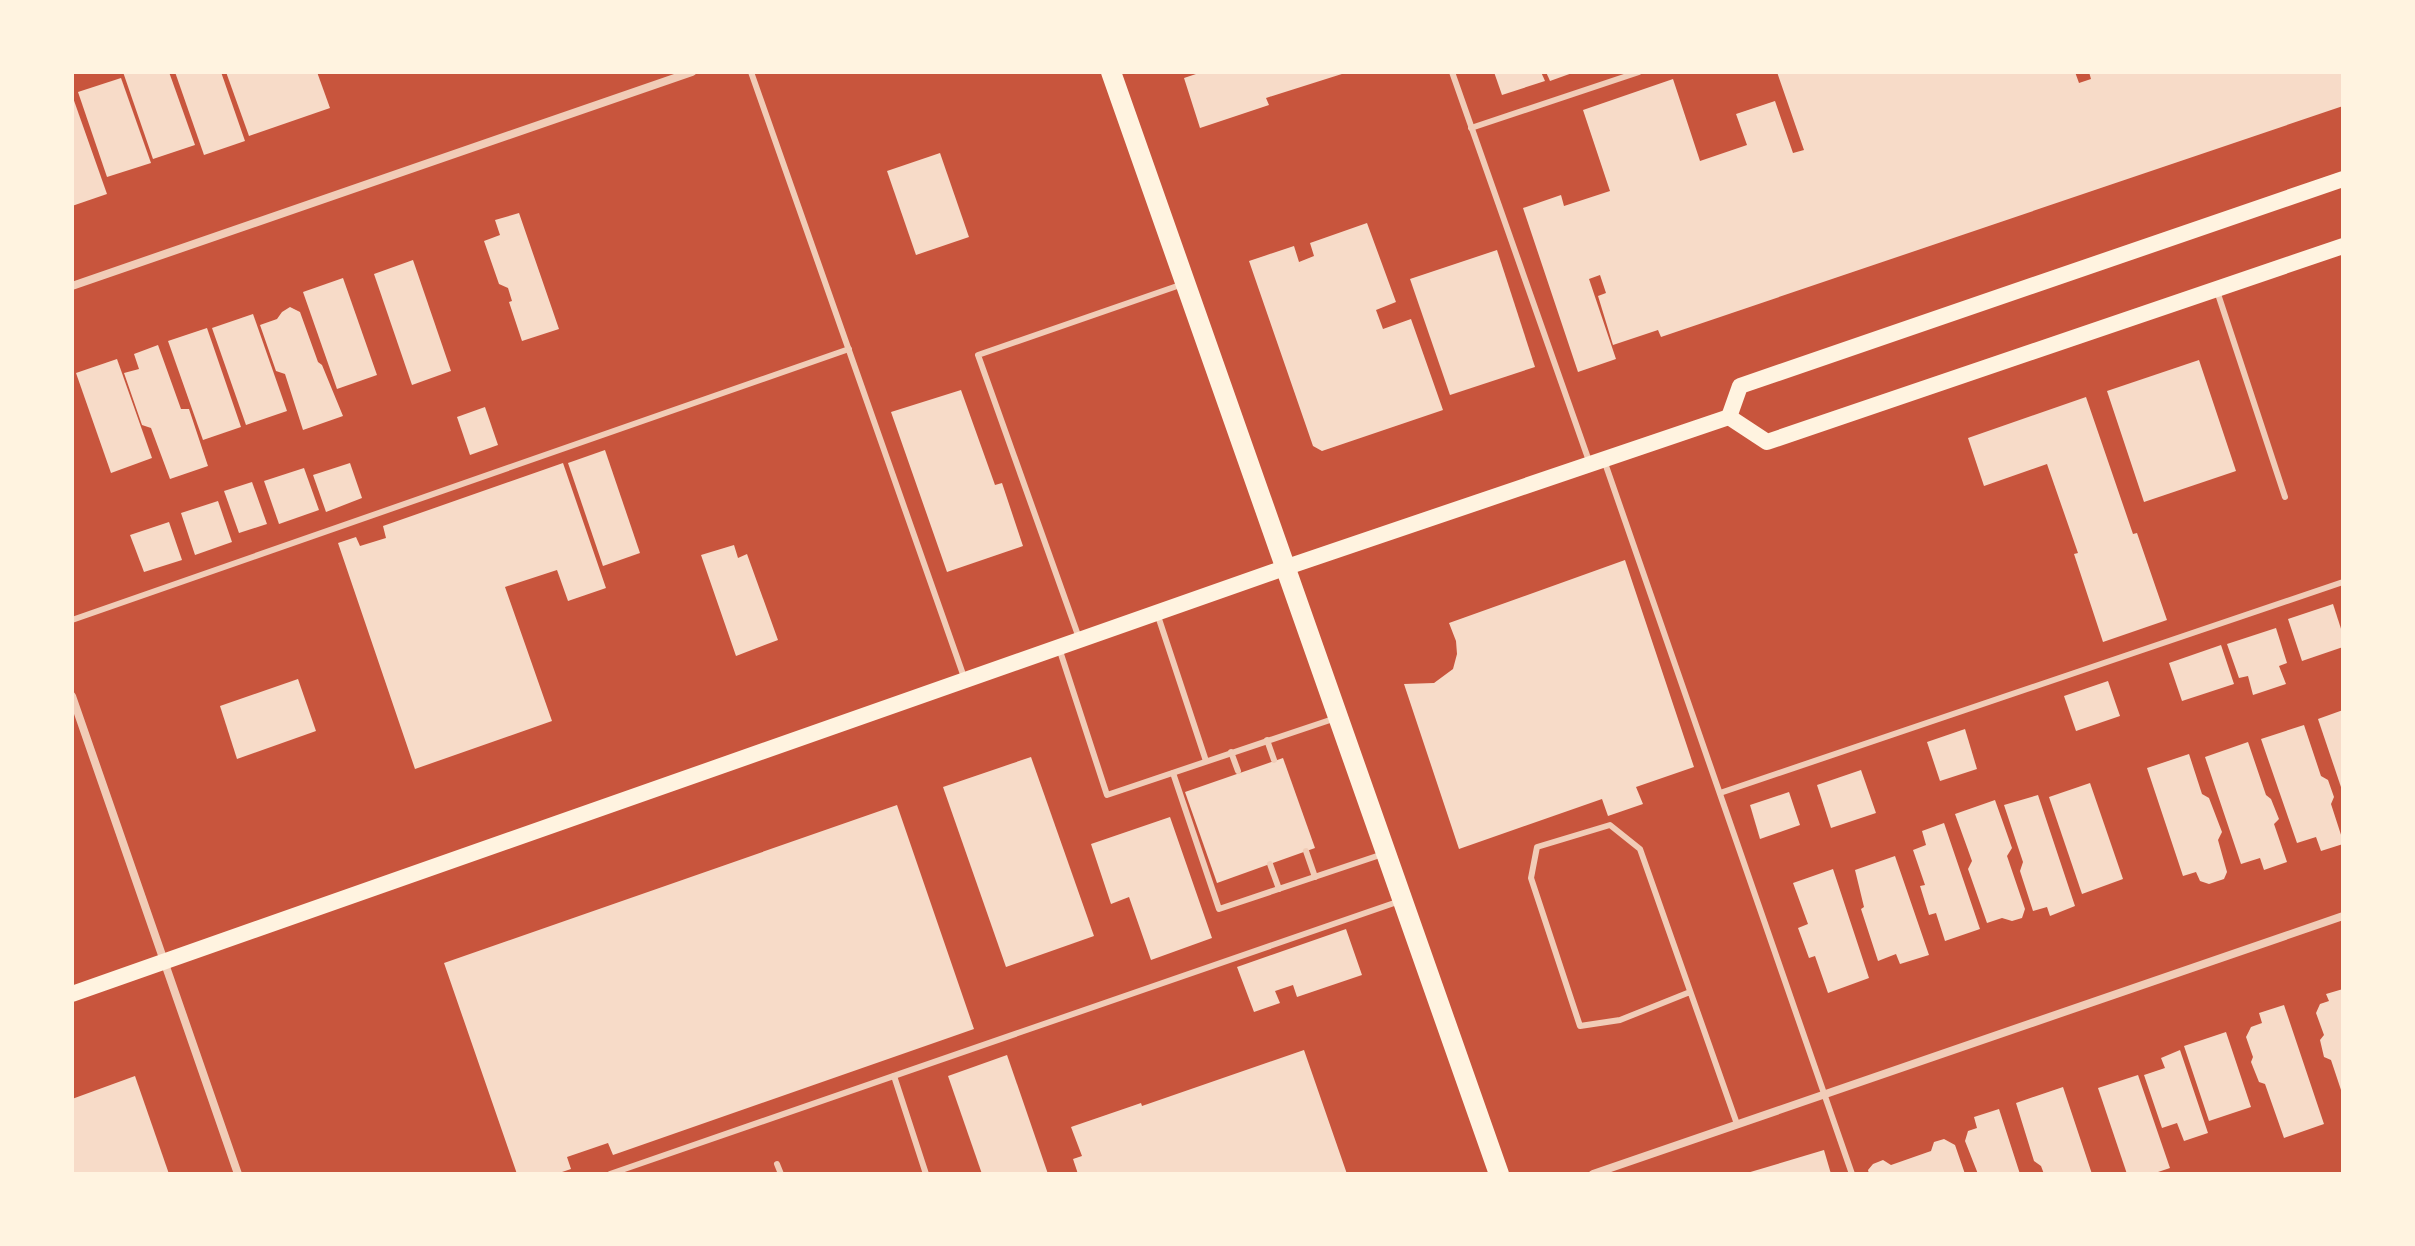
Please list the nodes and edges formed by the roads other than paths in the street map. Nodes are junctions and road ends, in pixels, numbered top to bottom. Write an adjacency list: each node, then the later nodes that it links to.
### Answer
1 (692, 72): 10 (street)
2 (751, 72): 12 (lane)
3 (1111, 72): 9 (main road)
4 (1452, 72): 6 (lane)
5 (1639, 72): 6 (lane)
6 (1471, 128): 14 (lane)
7 (2343, 179): 13 (main road)
8 (2343, 246): 11 (main road)
9 (1186, 283): 16 (main road); 20 (lane)
10 (72, 286)
11 (2216, 288): 13 (main road); 15 (lane)
12 (849, 349): 19 (lane); 22 (lane)
13 (1729, 417): 14 (main road)
14 (1598, 462): 16 (main road); 31 (lane)
15 (2285, 497)
16 (1287, 567): 18 (main road); 24 (main road)
17 (2343, 582): 31 (lane)
18 (1157, 613): 20 (main road); 28 (lane)
19 (72, 620)
20 (1080, 640): 21 (main road)
21 (1059, 648): 22 (main road); 30 (lane)
22 (965, 680): 39 (main road)
23 (72, 696): 39 (street)
24 (1339, 717): 25 (lane); 33 (main road)
25 (1267, 740): 26 (lane); 27 (lane)
26 (1231, 752): 28 (lane); 29 (lane)
27 (1274, 760)
28 (1206, 761): 30 (lane)
29 (1238, 771)
30 (1173, 773): 36 (lane)
31 (1720, 793): 43 (lane)
32 (1306, 851): 35 (lane)
33 (1386, 853): 35 (lane); 37 (main road)
34 (1270, 864): 36 (lane)
35 (1315, 877): 36 (lane)
36 (1279, 889)
37 (1403, 900): 42 (lane); 50 (main road)
38 (2343, 916): 43 (street)
39 (166, 961): 41 (main road); 46 (street)
40 (1690, 992): 40 (lane); 44 (lane)
41 (72, 994)
42 (894, 1076): 47 (lane); 49 (lane)
43 (1824, 1094): 44 (street); 52 (lane)
44 (1737, 1124): 51 (street)
45 (777, 1164): 48 (lane)
46 (238, 1174)
47 (610, 1174)
48 (781, 1174)
49 (926, 1174)
50 (1499, 1174)
51 (1593, 1174)
52 (1852, 1174)

